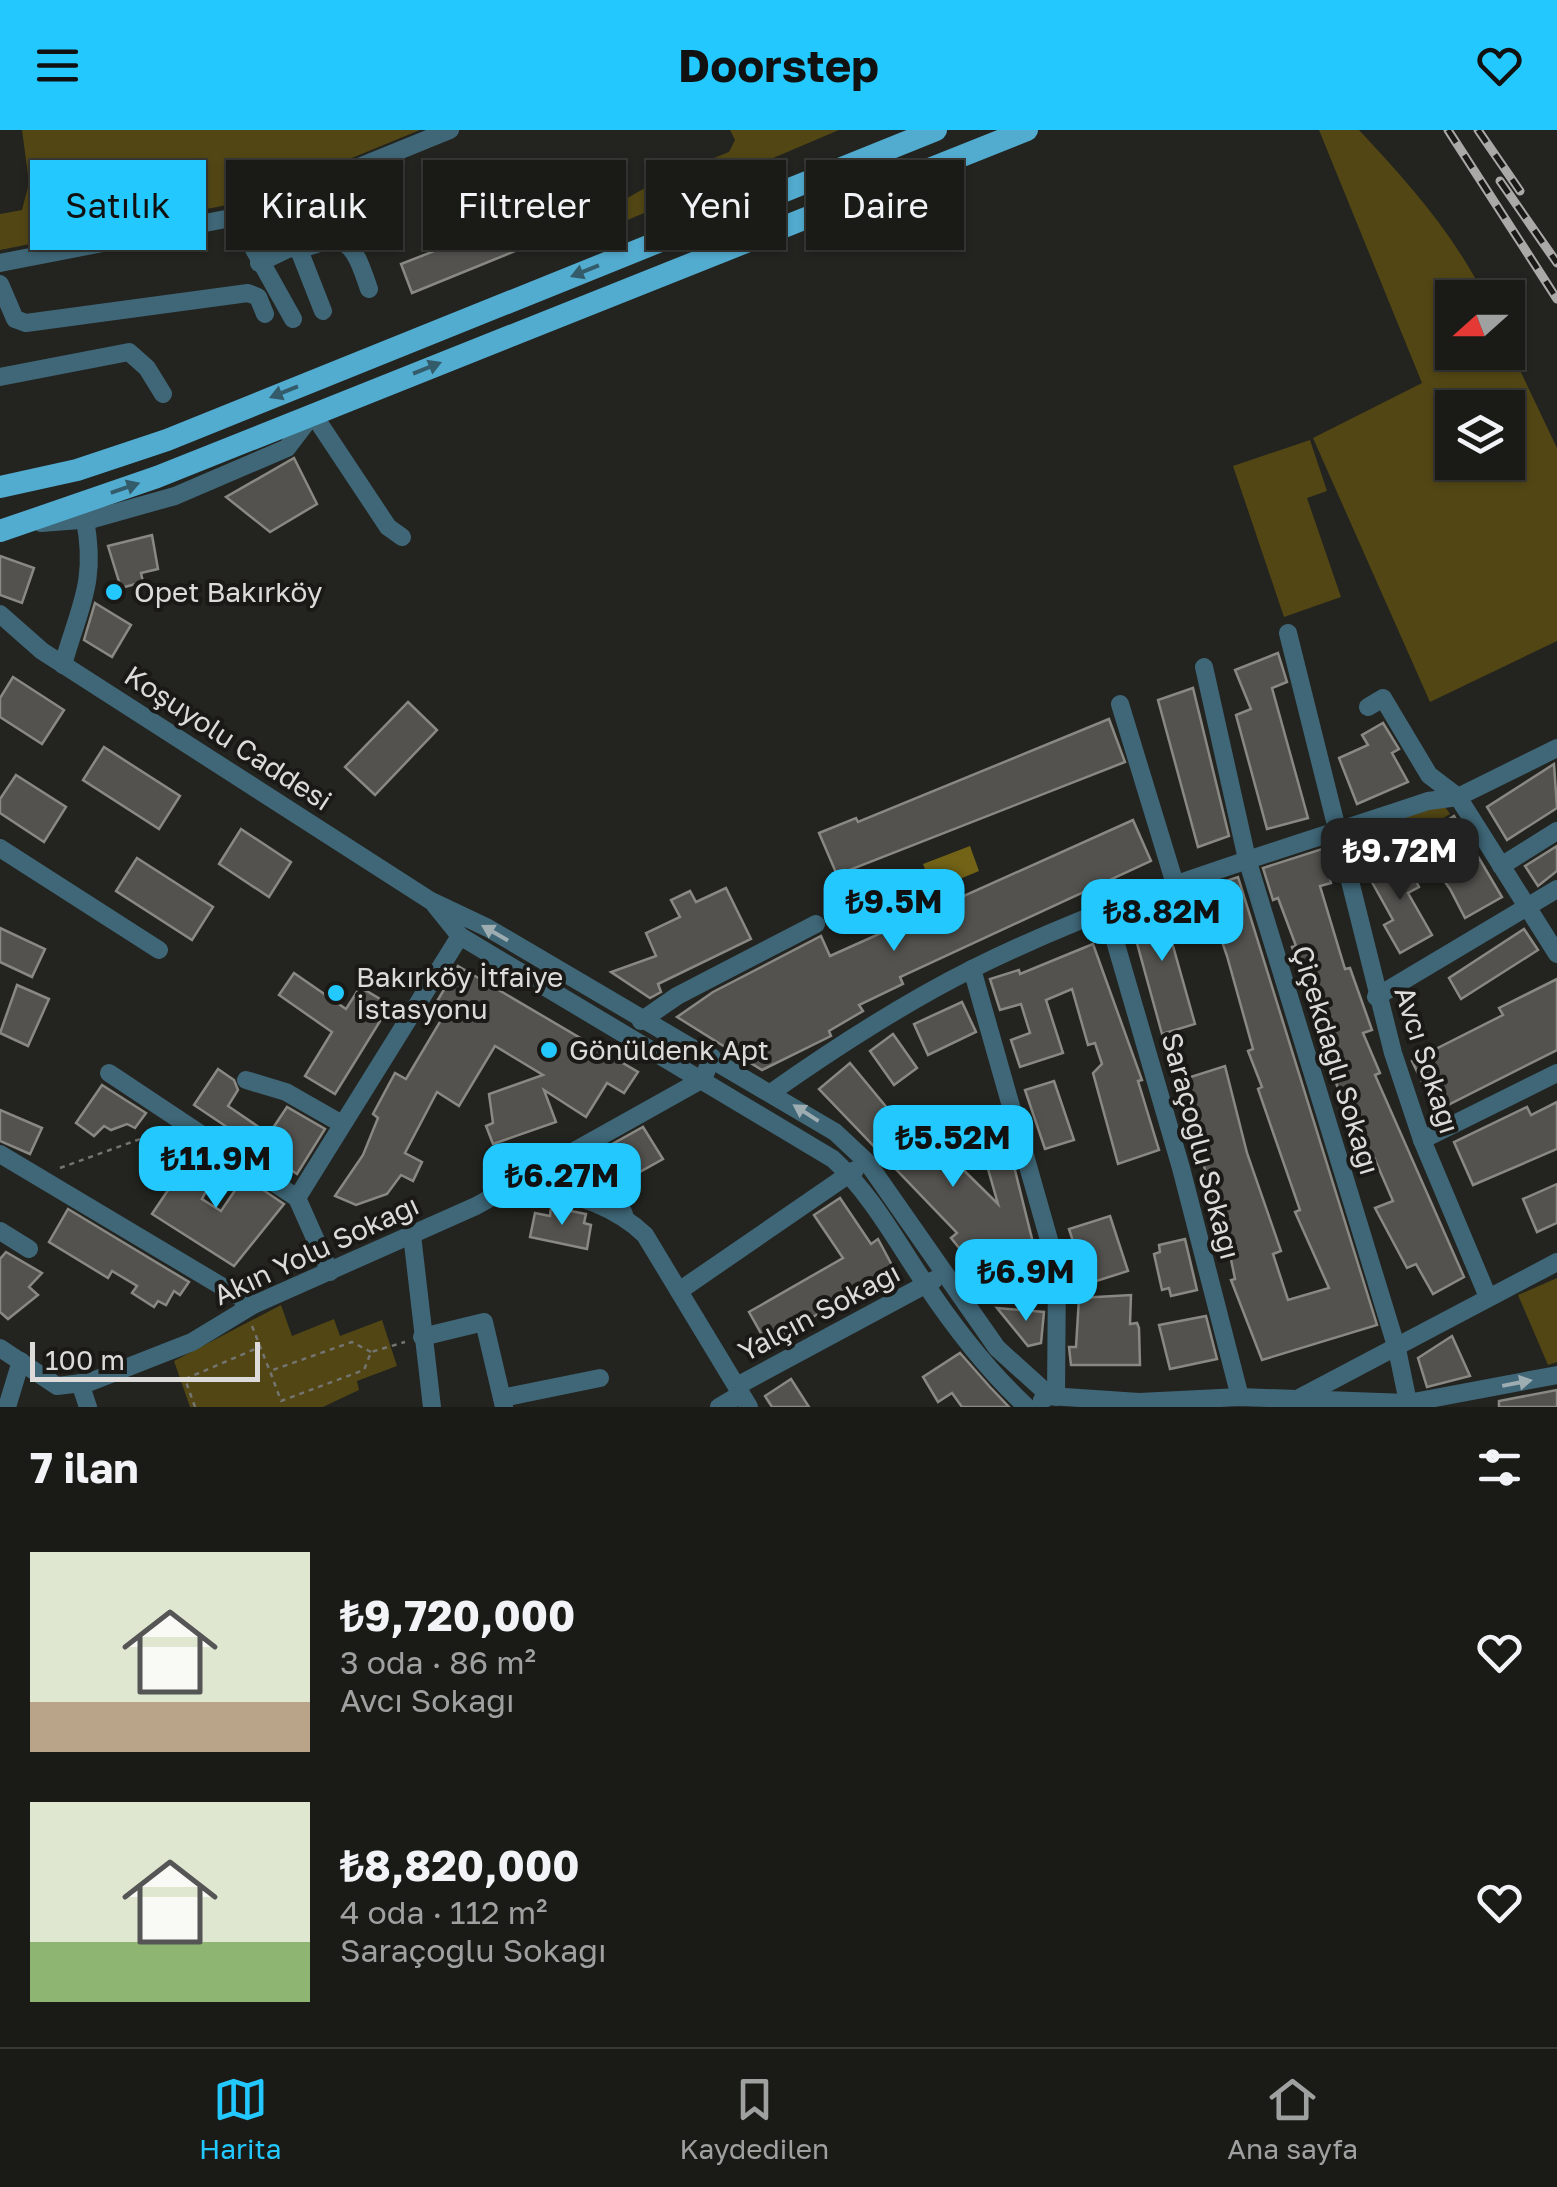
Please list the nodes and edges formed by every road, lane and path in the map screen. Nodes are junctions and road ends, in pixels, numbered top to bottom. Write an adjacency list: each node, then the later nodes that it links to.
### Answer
1 (450, 130): 4 (street)
2 (936, 130): 20 (main road, one-way to 20)
3 (1027, 130): 19 (main road, one-way to 3)
4 (377, 160)
5 (226, 220): 10 (street)
6 (252, 250): 11 (street)
7 (286, 250): 11 (street)
8 (299, 250): 14 (street)
9 (353, 250): 13 (street)
10 (0, 263)
11 (258, 263): 16 (street)
12 (0, 284): 15 (street)
13 (369, 289)
14 (323, 311)
15 (266, 314)
16 (293, 319)
17 (0, 377): 18 (street)
18 (163, 394)
19 (313, 414): 21 (street); 22 (main road, one-way to 19); 23 (street)
20 (0, 487)
21 (85, 520): 22 (street); 26 (street)
22 (9, 528)
23 (402, 537)
24 (0, 614): 26 (street, Koşuyolu Caddesi)
25 (1288, 632): 33 (street, Avcı Sokağı)
26 (63, 664): 39 (street, Koşuyolu Caddesi)
27 (1204, 668): 35 (street, Çiçekdağlı Sokağı)
28 (1120, 704): 37 (street)
29 (1368, 708): 31 (street)
30 (1557, 748): 31 (street)
31 (1458, 798): 33 (street); 36 (street)
32 (1557, 831): 36 (street)
33 (1337, 832): 35 (street); 47 (street, Avcı Sokağı)
34 (0, 848): 44 (street)
35 (1247, 858): 37 (street); 78 (street, Çiçekdağlı Sokağı)
36 (1502, 866): 40 (street)
37 (1174, 884): 41 (street)
38 (1557, 889): 40 (street)
39 (431, 901): 43 (street, Koşuyolu Caddesi); 48 (street, Koşuyolu Caddesi, one-way to 39)
40 (1527, 907): 45 (street); 47 (street)
41 (1106, 910): 46 (street); 87 (street, Saraçoğlu Sokağı)
42 (816, 924): 48 (street)
43 (460, 936): 53 (street, Koşuyolu Caddesi); 56 (street)
44 (158, 950)
45 (1557, 954)
46 (972, 969): 54 (street); 90 (street)
47 (1376, 996): 57 (street, Avcı Sokağı)
48 (642, 1021): 49 (street, Koşuyolu Caddesi)
49 (712, 1057): 53 (street); 54 (street, Koşuyolu Caddesi)
50 (109, 1073): 55 (street)
51 (1557, 1073): 57 (street)
52 (246, 1080): 56 (street)
53 (703, 1080): 58 (street, Akın Yolu Sokağı); 61 (street, Koşuyolu Caddesi)
54 (772, 1092): 60 (street, Koşuyolu Caddesi, one-way to 54)
55 (184, 1123): 62 (path); 64 (street)
56 (342, 1124): 64 (street)
57 (1422, 1140): 73 (street, Avcı Sokağı)
58 (588, 1144): 63 (street, Akın Yolu Sokağı); 65 (street)
59 (1, 1157): 62 (street)
60 (867, 1162): 61 (street); 71 (street, Koşuyolu Caddesi)
61 (849, 1174): 71 (street, Koşuyolu Caddesi); 72 (street)
62 (39, 1176): 74 (street)
63 (522, 1181): 65 (street); 67 (street, Akın Yolu Sokağı)
64 (296, 1198): 70 (street)
65 (624, 1214): 72 (street)
66 (0, 1232): 68 (street)
67 (412, 1235): 70 (street, Akın Yolu Sokağı); 75 (street)
68 (29, 1249)
69 (1557, 1262): 73 (street)
70 (330, 1272): 74 (street, Akın Yolu Sokağı)
71 (934, 1280): 86 (street, Yalçın Sokağı); 90 (street, Koşuyolu Caddesi); 100 (street, Koşuyolu Caddesi)
72 (679, 1291): 86 (street)
73 (1488, 1297): 78 (street)
74 (253, 1305): 76 (path); 84 (street, Akın Yolu Sokağı)
75 (422, 1337): 79 (path); 91 (street); 98 (street)
76 (260, 1346): 81 (path); 96 (path)
77 (0, 1348): 80 (street)
78 (1397, 1350): 85 (street); 93 (street, Çiçekdağlı Sokağı)
79 (371, 1352): 81 (path); 89 (path)
80 (21, 1361): 84 (street); 94 (street)
81 (270, 1371): 89 (path)
82 (1557, 1375): 93 (street, one-way to 82)
83 (600, 1378): 91 (street)
84 (80, 1383): 95 (street)
85 (1376, 1386): 88 (street); 88 (street); 93 (street)
86 (742, 1396): 99 (street, Yalçın Sokağı)
87 (1240, 1397): 88 (street); 92 (street)
88 (1297, 1399)
89 (281, 1400): 97 (path)
90 (1055, 1401): 92 (street)
91 (503, 1402)
92 (1139, 1402): 101 (street)
93 (1409, 1405)
94 (8, 1407)
95 (88, 1407)
96 (195, 1407)
97 (284, 1407)
98 (432, 1407)
99 (718, 1407)
100 (1027, 1407)
101 (1113, 1407)

